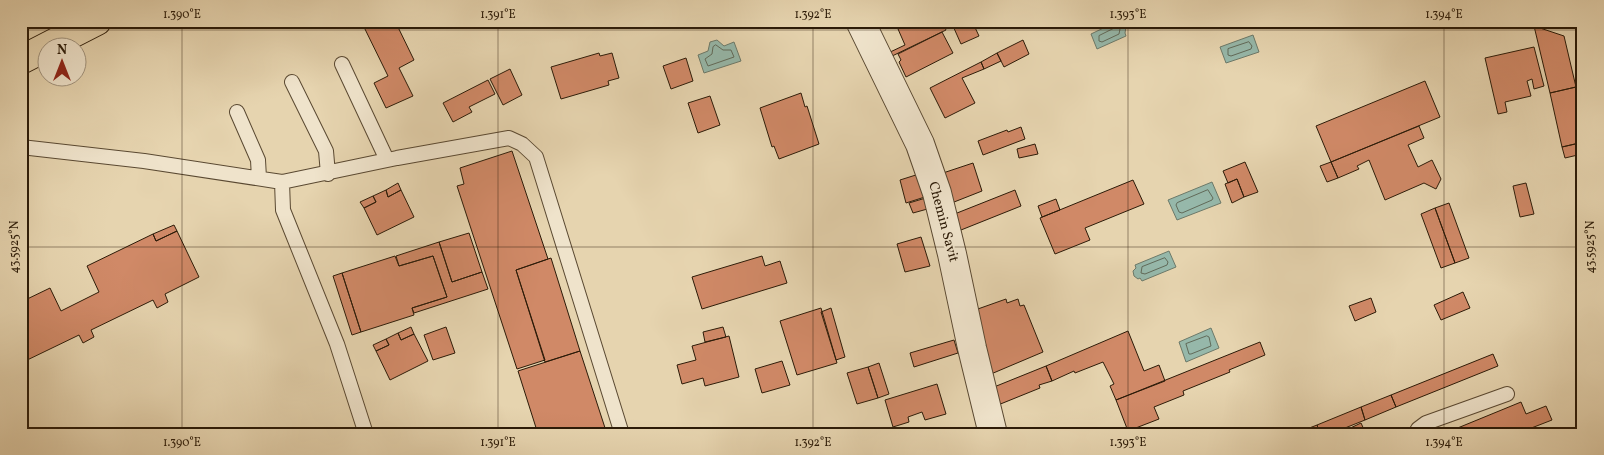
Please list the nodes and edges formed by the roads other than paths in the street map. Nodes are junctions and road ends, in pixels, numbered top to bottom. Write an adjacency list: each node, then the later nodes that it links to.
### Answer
1 (97, 21): 3 (main road)
2 (860, 21): 15 (street, Chemin Savit)
3 (21, 60)
4 (342, 64): 8 (lane)
5 (292, 82): 9 (lane)
6 (237, 112): 10 (lane)
7 (21, 147): 10 (lane)
8 (387, 160): 9 (lane); 14 (lane)
9 (328, 174): 11 (lane)
10 (259, 178): 11 (lane)
11 (282, 182): 13 (lane)
12 (1507, 394): 16 (lane)
13 (366, 434)
14 (622, 434)
15 (993, 434)
16 (1415, 434)

